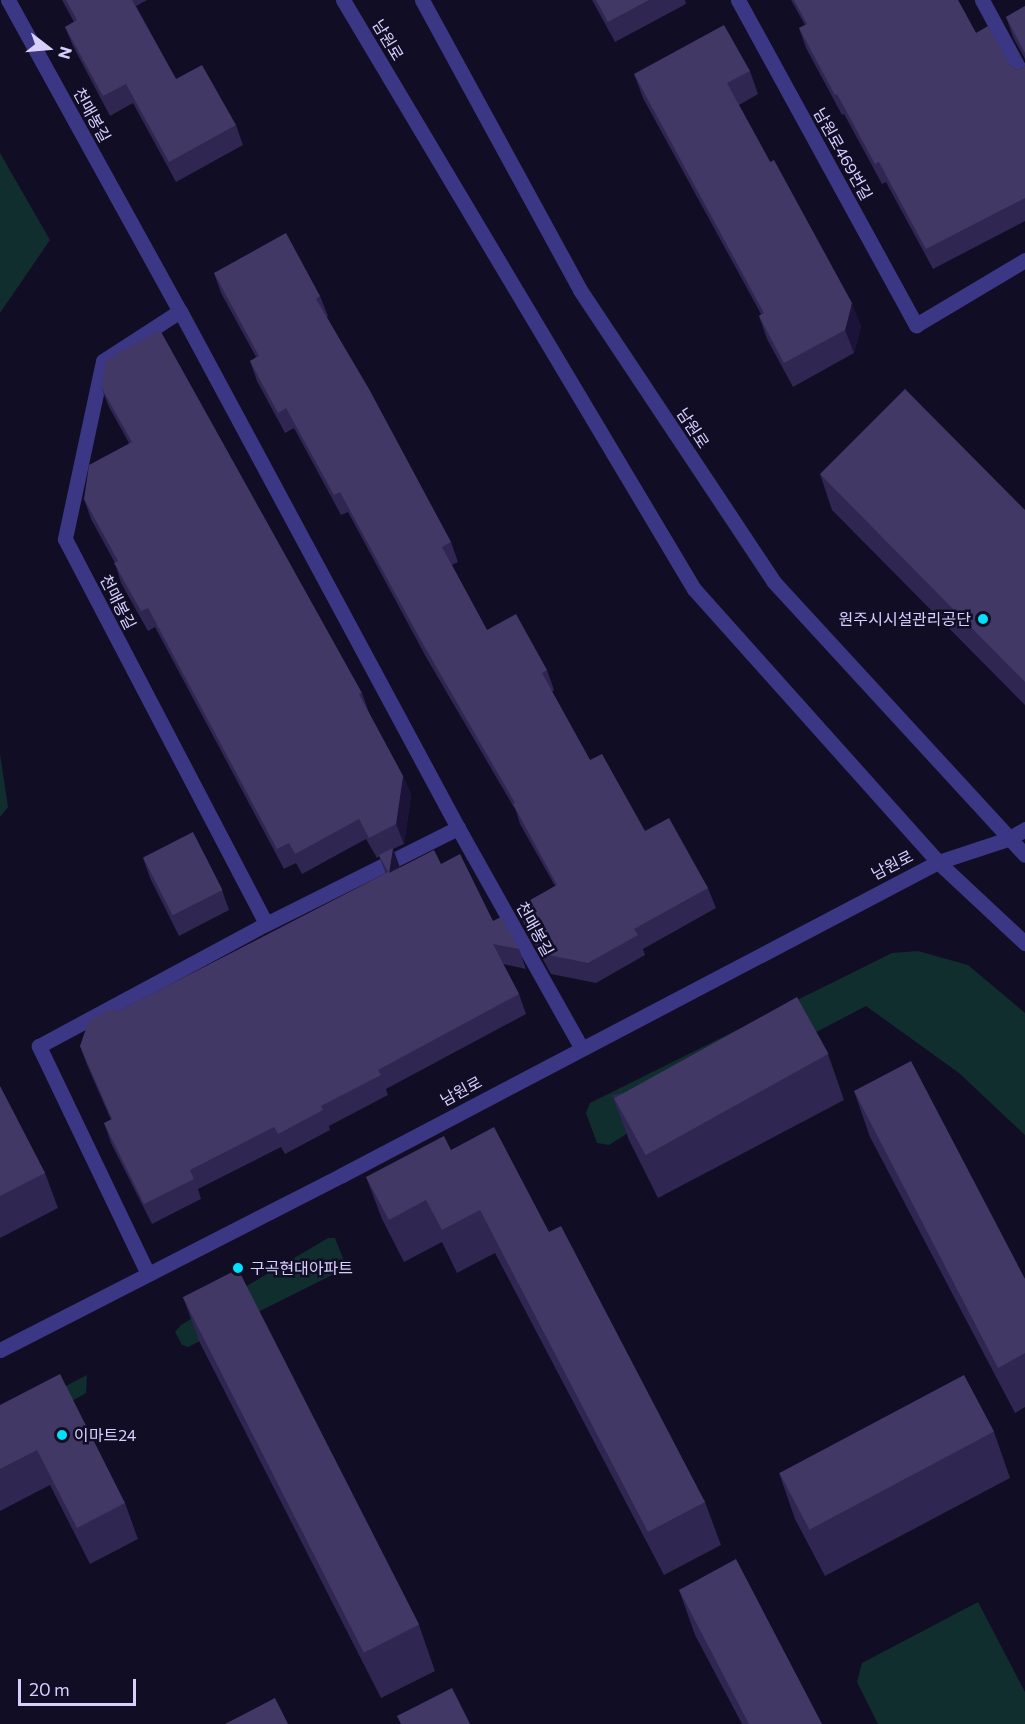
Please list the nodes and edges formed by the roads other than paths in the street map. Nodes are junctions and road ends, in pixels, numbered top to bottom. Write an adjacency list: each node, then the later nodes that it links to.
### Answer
1 (8, 0): 8 (street, 천매봉길)
2 (343, 0): 13 (street, 남원로)
3 (422, 0): 11 (street, 남원로)
4 (738, 0): 7 (street, 남원로469번길)
5 (982, 0): 6 (street)
6 (1025, 80)
7 (1025, 260)
8 (180, 311): 9 (street, 천매봉길); 14 (street, 천매봉길)
9 (458, 828): 14 (street); 16 (street, 천매봉길)
10 (1025, 829): 11 (street)
11 (1008, 839): 12 (street, 남원로); 13 (street)
12 (1025, 855)
13 (938, 862): 15 (street, 남원로); 16 (street, 남원로)
14 (266, 924): 17 (street)
15 (1025, 943)
16 (581, 1047): 17 (street, 남원로)
17 (148, 1274): 18 (street, 남원로)
18 (0, 1350)

